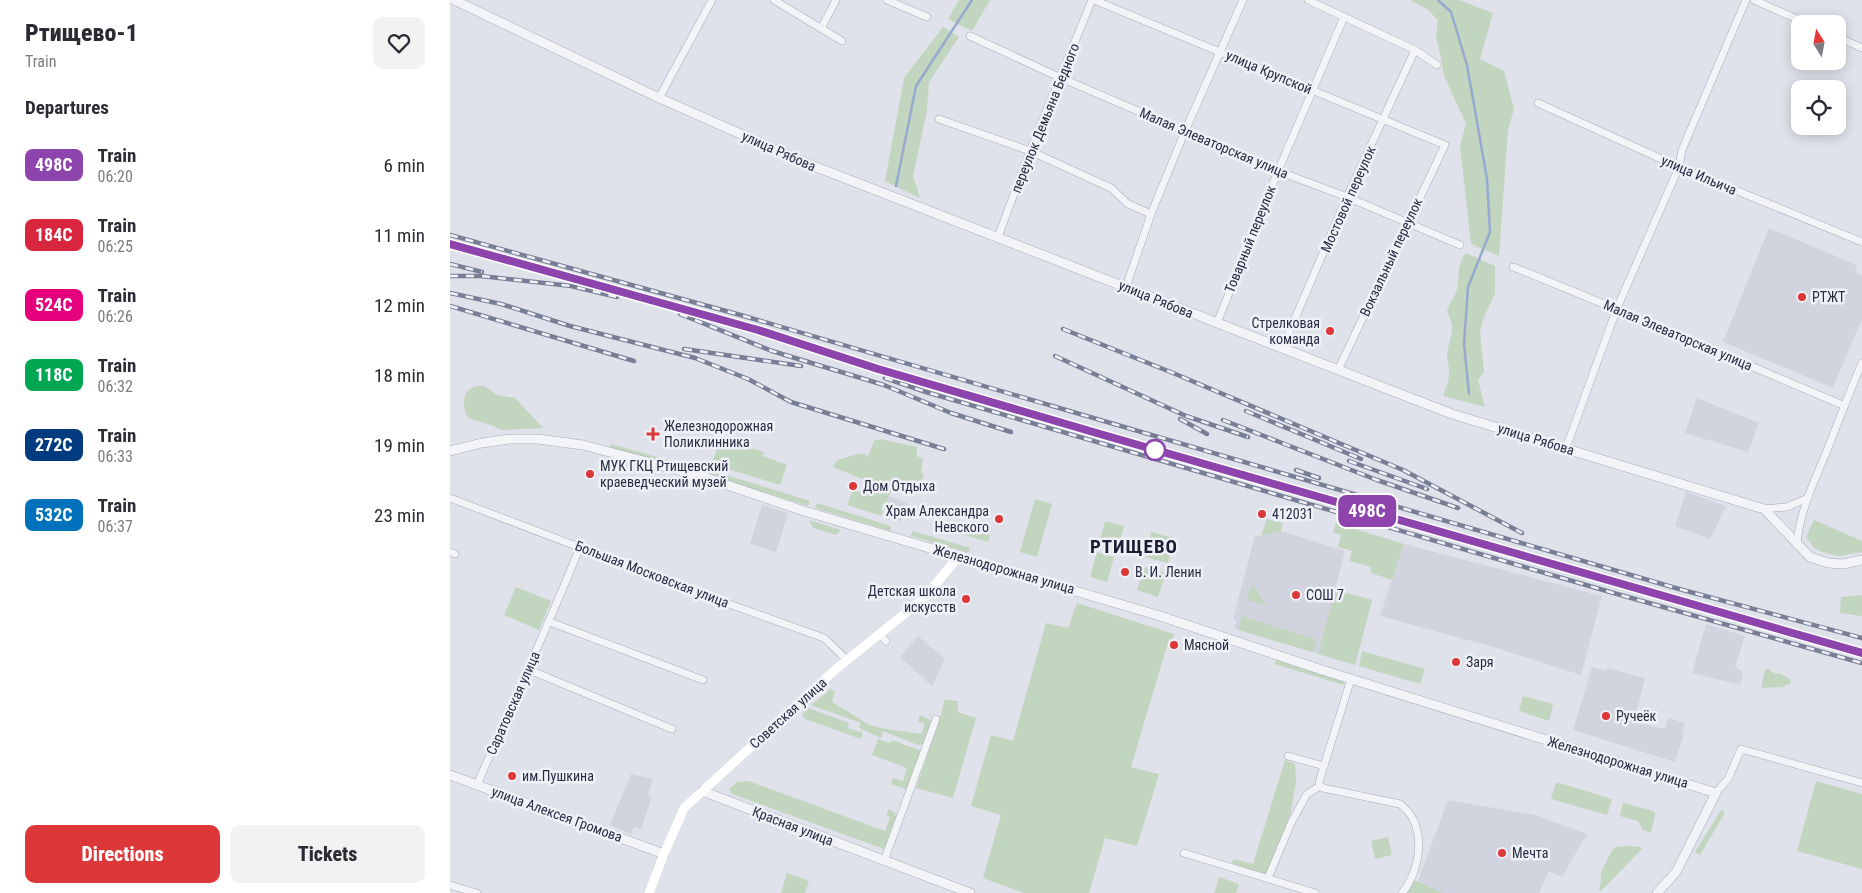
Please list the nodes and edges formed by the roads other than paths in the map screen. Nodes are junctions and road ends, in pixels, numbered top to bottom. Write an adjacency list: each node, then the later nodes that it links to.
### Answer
1 (454, 0): 24 (street, улица Рябова)
2 (712, 0): 24 (street)
3 (774, 0): 14 (street)
4 (836, 0): 14 (street)
5 (887, 0): 12 (street)
6 (1093, 0): 20 (street, улица Крупской); 22 (street, переулок Демьяна Бедного)
7 (1243, 0): 20 (street)
8 (1308, 0): 13 (street)
9 (1746, 0): 31 (street)
10 (1754, 0): 11 (street)
11 (1791, 16)
12 (928, 17)
13 (1344, 17): 19 (street); 23 (street, Товарный переулок)
14 (822, 27): 16 (street)
15 (970, 36): 22 (street, Малая Элеваторская улица)
16 (842, 41)
17 (1846, 41): 18 (street)
18 (1862, 48)
19 (1416, 50): 21 (street); 27 (street, Мостовой переулок)
20 (1221, 52): 23 (street, улица Крупской); 28 (street)
21 (1437, 65)
22 (1062, 78): 28 (street, Малая Элеваторская улица); 30 (street, переулок Демьяна Бедного)
23 (1313, 91): 27 (street, улица Крупской); 32 (street, Товарный переулок)
24 (659, 98): 36 (street, улица Рябова)
25 (1538, 103): 31 (street, улица Ильича)
26 (938, 119): 30 (street)
27 (1384, 121): 29 (street, улица Крупской); 33 (street, Мостовой переулок)
28 (1185, 131): 32 (street, Малая Элеваторская улица); 34 (street)
29 (1445, 145): 35 (street, Вокзальный переулок)
30 (1030, 151): 34 (street); 36 (street, переулок Демьяна Бедного)
31 (1679, 167): 37 (street, улица Ильича); 41 (street)
32 (1278, 171): 33 (street, Малая Элеваторская улица); 42 (street, Товарный переулок)
33 (1348, 197): 35 (street, Малая Элеваторская улица); 43 (street, Мостовой переулок)
34 (1151, 214): 40 (street)
35 (1407, 223): 38 (street, Малая Элеваторская улица); 45 (street, Вокзальный переулок)
36 (998, 237): 40 (street, улица Рябова)
37 (1862, 242)
38 (1460, 245)
39 (1513, 267): 41 (street, Малая Элеваторская улица)
40 (1126, 287): 42 (street, улица Рябова)
41 (1617, 308): 46 (street, Малая Элеваторская улица); 47 (street)
42 (1217, 324): 43 (street, улица Рябова)
43 (1282, 349): 45 (street, улица Рябова)
44 (1862, 363): 46 (street)
45 (1338, 370): 47 (street, улица Рябова)
46 (1843, 405): 50 (street)
47 (1566, 448): 51 (street, улица Рябова)
48 (450, 451): 54 (street, Железнодорожная улица)
49 (450, 498): 53 (street, Большая Московская улица)
50 (1808, 498): 51 (street); 52 (street)
51 (1764, 509): 52 (street)
52 (1797, 545): 55 (street)
53 (580, 547): 56 (street, Саратовская улица); 57 (street, Большая Московская улица)
54 (959, 556): 57 (main road, Советская улица); 59 (street, Железнодорожная улица)
55 (1862, 560)
56 (550, 622): 58 (street, Саратовская улица); 60 (street)
57 (847, 660): 69 (main road, Советская улица)
58 (527, 669): 62 (street); 67 (street, Саратовская улица)
59 (1351, 678): 64 (street); 70 (street, Железнодорожная улица)
60 (703, 680)
61 (936, 719): 73 (street)
62 (672, 730)
63 (1288, 756): 64 (street)
64 (1324, 766): 68 (street)
65 (450, 775): 67 (street, улица Алексея Громова)
66 (1862, 782): 70 (street)
67 (476, 785): 72 (street, улица Алексея Громова)
68 (1320, 786): 74 (street); 80 (street)
69 (702, 790): 72 (main road, Советская улица); 73 (street, Красная улица)
70 (1716, 793): 81 (street)
71 (1184, 853): 74 (street)
72 (664, 854): 77 (main road, Советская улица)
73 (884, 861): 78 (street, Красная улица)
74 (1268, 878): 79 (street)
75 (450, 885): 76 (street)
76 (477, 893)
77 (649, 893)
78 (970, 893)
79 (1315, 893)
80 (1402, 893)
81 (1656, 893)

